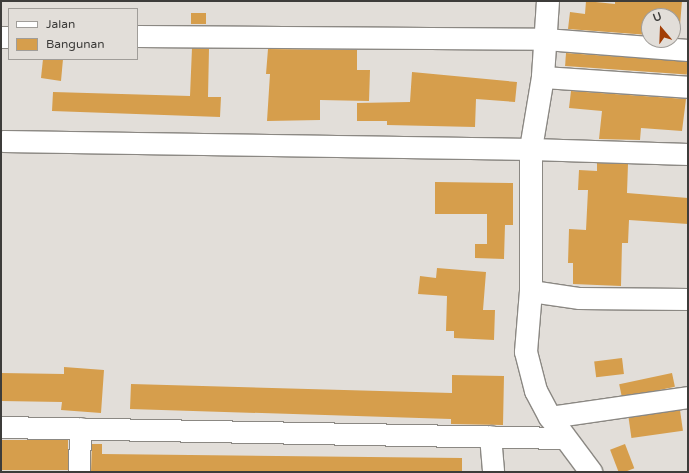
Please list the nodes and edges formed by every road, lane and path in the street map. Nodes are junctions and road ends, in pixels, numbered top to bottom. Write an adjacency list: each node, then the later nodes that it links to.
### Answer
1 (548, 1): 3 (street)
2 (138, 36): 3 (street)
3 (545, 39): 4 (street); 5 (street)
4 (688, 50)
5 (543, 77): 6 (street); 8 (street)
6 (688, 87)
7 (3, 141): 8 (street)
8 (531, 149): 9 (street); 10 (street)
9 (688, 154)
10 (531, 291): 11 (street); 13 (street)
11 (688, 299)
12 (688, 397): 13 (street)
13 (550, 416): 17 (street)
14 (1, 427): 15 (street)
15 (80, 428): 16 (street); 18 (street)
16 (490, 436): 17 (street); 19 (street)
17 (565, 438): 20 (street)
18 (78, 472)
19 (493, 472)
20 (590, 472)

